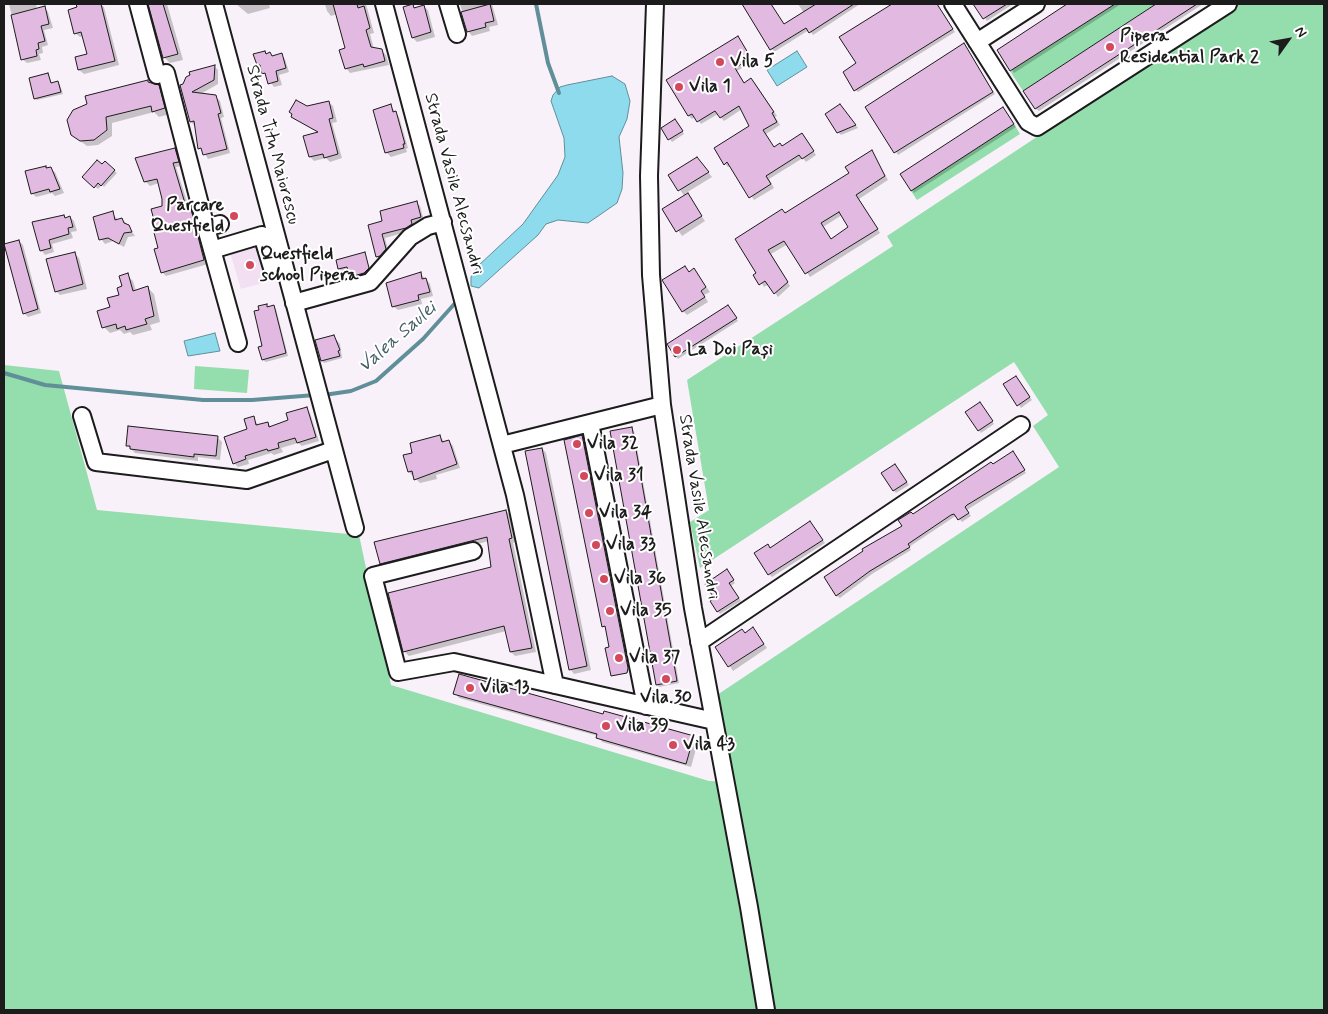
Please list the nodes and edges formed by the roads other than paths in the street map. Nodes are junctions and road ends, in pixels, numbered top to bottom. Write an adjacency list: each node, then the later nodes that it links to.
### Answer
1 (138, 4): 12 (street)
2 (214, 4): 13 (street, Strada Titu Maiorescu)
3 (384, 4): 11 (street, Strada Vasile Alecsandri)
4 (448, 4): 9 (street)
5 (656, 4): 16 (street, Strada Vasile Alecsandri)
6 (952, 4): 10 (street)
7 (1036, 4): 10 (street)
8 (1228, 4): 10 (street)
9 (456, 34)
10 (977, 42)
11 (443, 222): 14 (street); 20 (street, Strada Vasile Alecsandri)
12 (212, 250): 13 (street); 15 (street)
13 (284, 264): 14 (street, Strada Titu Maiorescu)
14 (294, 303): 21 (street, Strada Titu Maiorescu)
15 (238, 343)
16 (662, 405): 18 (street); 24 (street, Strada Vasile Alecsandri)
17 (82, 416): 21 (street)
18 (590, 423): 20 (street); 26 (street)
19 (1021, 425): 24 (street)
20 (502, 445): 25 (street, Strada Vasile Alecsandri)
21 (333, 450): 22 (street, Strada Titu Maiorescu)
22 (354, 528)
23 (473, 551): 25 (street)
24 (699, 642): 27 (street, Strada Vasile Alecsandri)
25 (555, 685): 26 (street)
26 (646, 706): 27 (street)
27 (714, 721): 28 (street, Strada Vasile Alecsandri)
28 (766, 1010)

